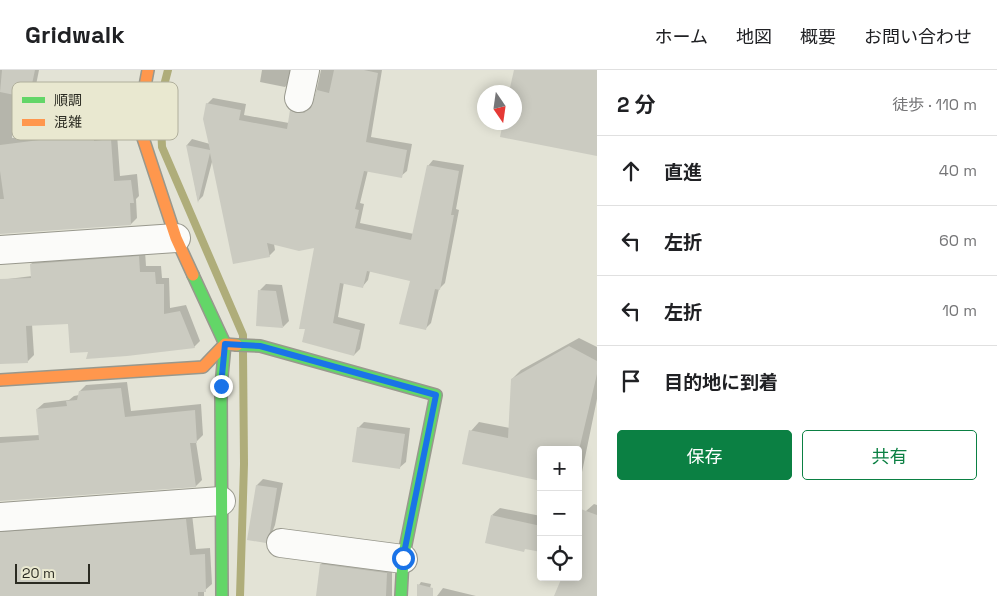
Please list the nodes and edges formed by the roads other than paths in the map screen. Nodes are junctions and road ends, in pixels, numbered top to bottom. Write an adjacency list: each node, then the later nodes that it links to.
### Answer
1 (305, 70): 2 (street)
2 (299, 98)
3 (144, 140): 4 (street)
4 (176, 238): 5 (street); 6 (street)
5 (0, 250)
6 (225, 344): 7 (street); 8 (street); 11 (street)
7 (0, 380)
8 (221, 502): 9 (street); 12 (street)
9 (0, 516)
10 (282, 543): 11 (street)
11 (403, 558): 13 (street)
12 (222, 596)
13 (401, 596)

